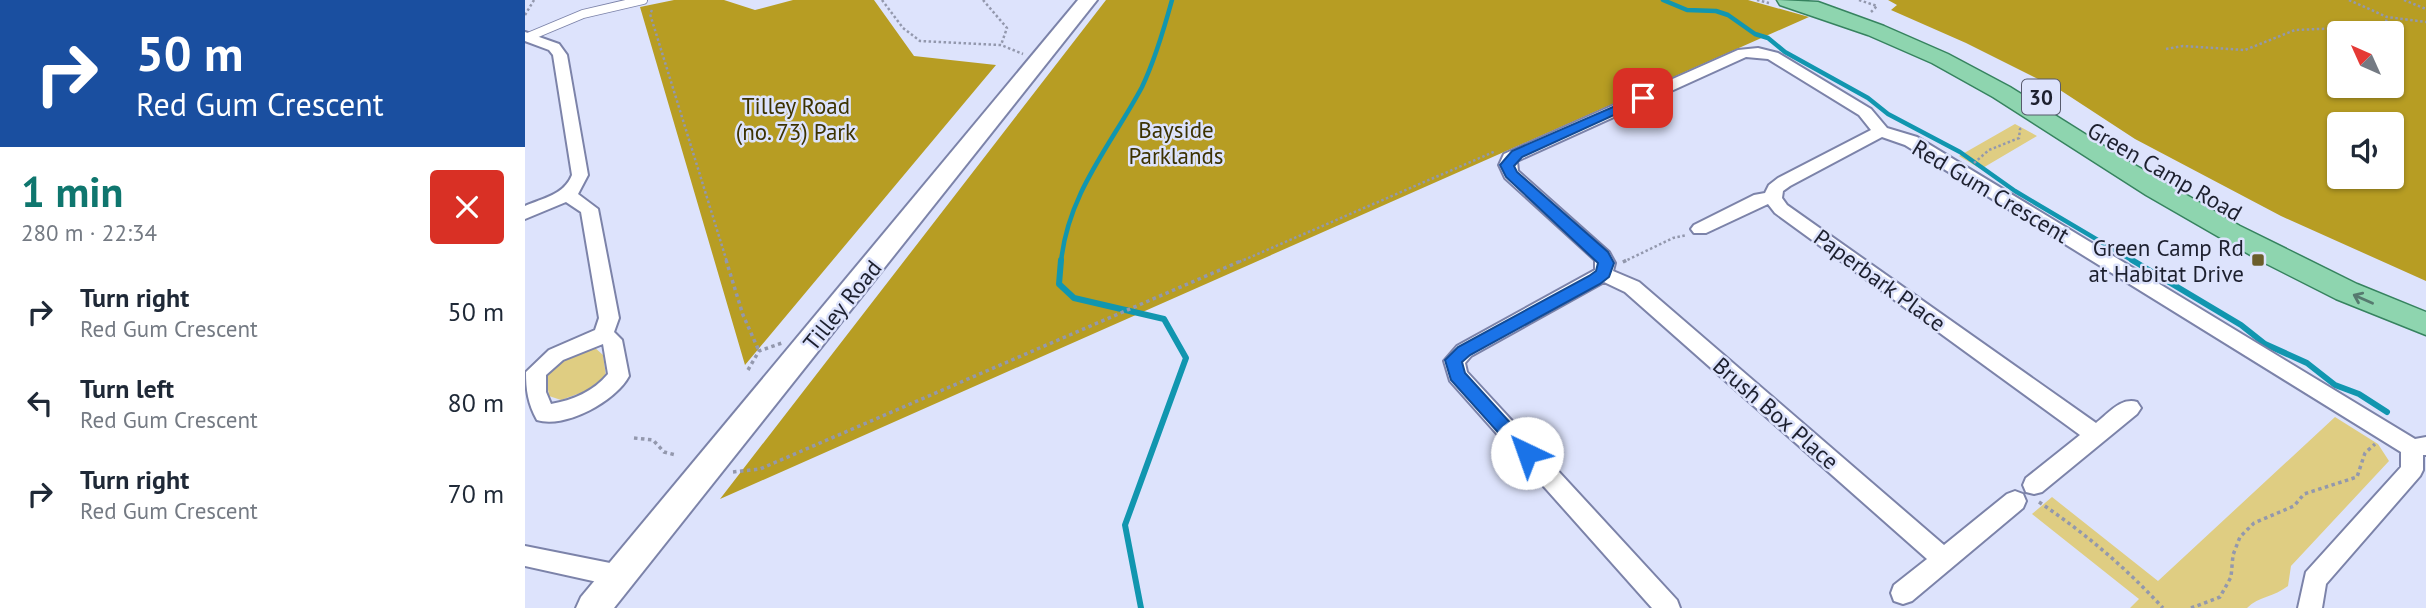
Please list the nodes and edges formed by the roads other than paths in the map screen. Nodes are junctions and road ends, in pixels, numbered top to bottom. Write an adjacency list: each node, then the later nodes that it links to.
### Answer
1 (643, 0): 5 (lane)
2 (1088, 0): 20 (main road, Tilley Road)
3 (1788, 0): 4 (main road, Green Camp Road / 30)
4 (1835, 5): 12 (main road, Green Camp Road / 30); 13 (main road, Green Camp Road / 30, one-way to 4)
5 (526, 36): 7 (street)
6 (1881, 131): 8 (street); 11 (street, Red Gum Crescent); 17 (street, Red Gum Crescent)
7 (567, 195): 9 (street); 14 (street)
8 (1773, 198): 10 (street); 16 (street, Paperbark Place)
9 (525, 213)
10 (1700, 229)
11 (1603, 274): 19 (street, Brush Box Place); 23 (street)
12 (2426, 304)
13 (2426, 324)
14 (603, 335)
15 (2130, 408): 16 (street)
16 (2096, 435): 19 (street)
17 (2419, 447): 24 (street)
18 (525, 556): 20 (street)
19 (1943, 559): 21 (street)
20 (619, 576): 22 (main road, Tilley Road)
21 (1903, 593)
22 (593, 608)
23 (1668, 608)
24 (2310, 608)

